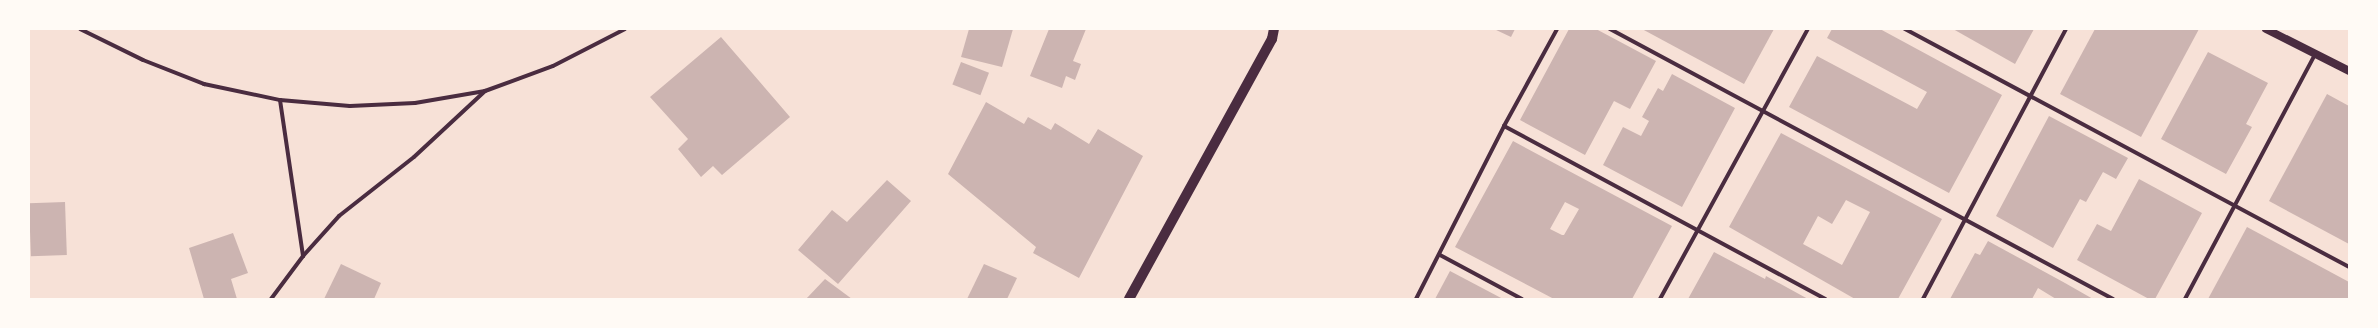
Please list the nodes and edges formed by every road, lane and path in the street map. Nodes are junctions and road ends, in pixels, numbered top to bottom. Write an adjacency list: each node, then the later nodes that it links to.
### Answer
1 (80, 29): 15 (street)
2 (625, 29): 13 (street)
3 (1281, 29): 10 (main road)
4 (1557, 29): 17 (street)
5 (1610, 29): 16 (street)
6 (1808, 29): 16 (street)
7 (1905, 29): 14 (street)
8 (2066, 29): 14 (street)
9 (2266, 29): 11 (main road)
10 (1273, 34): 25 (main road)
11 (2315, 54): 12 (main road); 18 (street)
12 (2349, 71)
13 (485, 91): 15 (street); 22 (street)
14 (2031, 96): 18 (street); 19 (street)
15 (280, 100): 22 (street)
16 (1763, 111): 19 (street); 20 (street)
17 (1504, 126): 20 (street); 21 (street)
18 (2235, 206): 23 (street); 32 (street)
19 (1965, 219): 30 (street); 31 (street)
20 (1697, 230): 28 (street); 29 (street)
21 (1440, 255): 26 (street); 27 (street)
22 (303, 256): 24 (street)
23 (2349, 267)
24 (271, 299)
25 (1129, 299)
26 (1416, 299)
27 (1522, 299)
28 (1660, 299)
29 (1825, 299)
30 (1923, 299)
31 (2113, 299)
32 (2185, 299)

